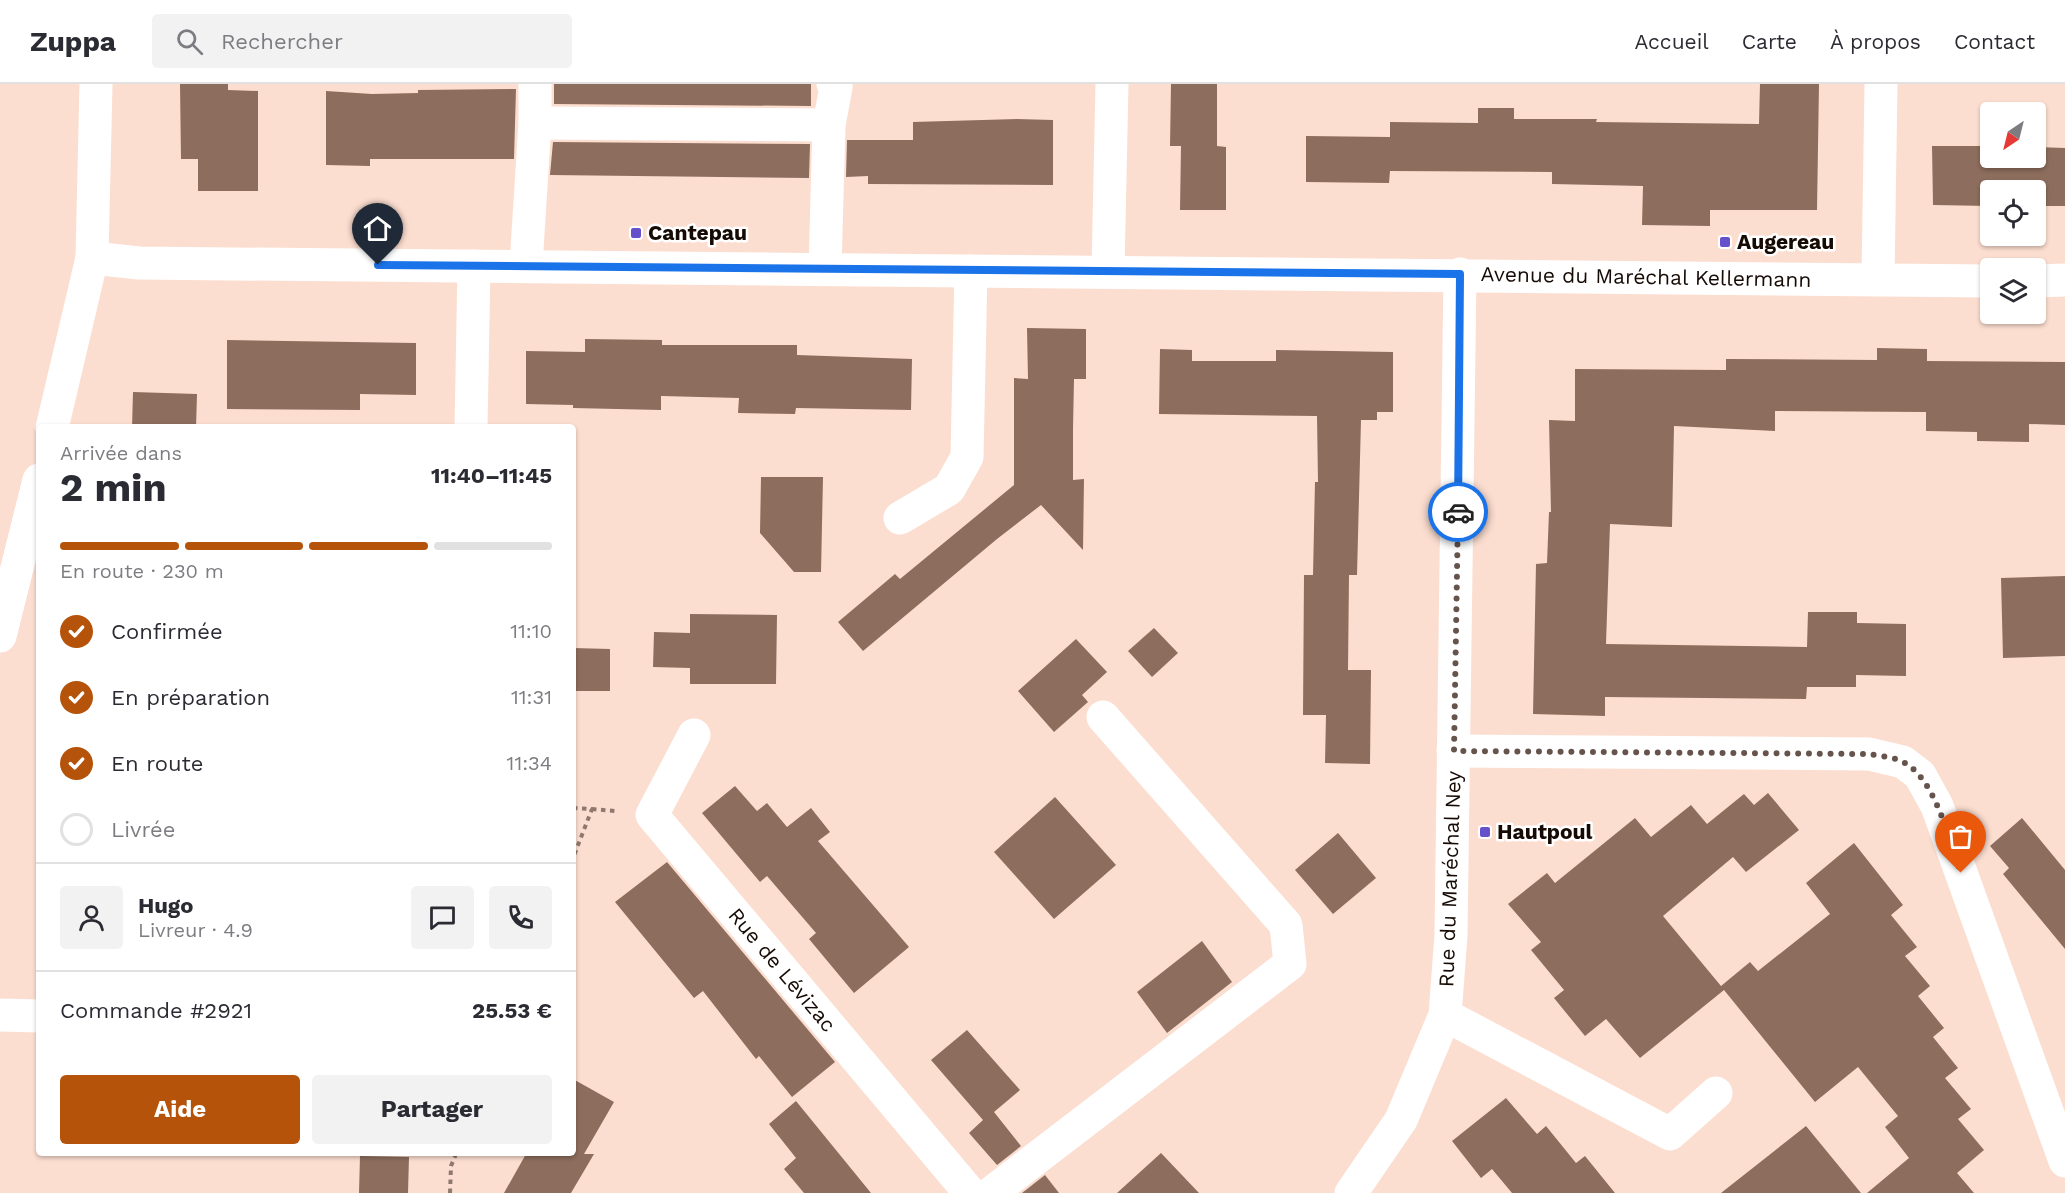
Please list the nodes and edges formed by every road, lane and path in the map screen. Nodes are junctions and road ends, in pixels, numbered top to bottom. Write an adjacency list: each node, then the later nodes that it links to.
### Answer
1 (96, 84): 8 (street)
2 (534, 84): 6 (street)
3 (833, 84): 7 (street)
4 (1112, 84): 13 (street)
5 (1881, 84): 15 (street)
6 (535, 123): 7 (street); 9 (street)
7 (829, 125): 11 (street)
8 (92, 258): 10 (street, Avenue du Maréchal Kellermann); 19 (street)
9 (526, 265): 10 (street, Avenue du Maréchal Kellermann); 11 (street, Avenue du Maréchal Kellermann)
10 (474, 266): 20 (street)
11 (825, 269): 12 (street, Avenue du Maréchal Kellermann)
12 (971, 271): 13 (street, Avenue du Maréchal Kellermann); 22 (street)
13 (1108, 272): 14 (street, Avenue du Maréchal Kellermann)
14 (1460, 274): 15 (street, Avenue du Maréchal Kellermann); 26 (street, Rue du Maréchal Ney)
15 (1878, 279): 18 (street, Avenue du Maréchal Kellermann)
16 (2046, 280): 17 (street)
17 (2065, 280)
18 (1980, 281)
19 (53, 424)
20 (471, 424)
21 (36, 492): 23 (street)
22 (900, 518)
23 (0, 636)
24 (1103, 717): 37 (street)
25 (694, 735): 36 (street, Rue de Lévizac)
26 (1454, 751): 30 (street, Rue du Maréchal Ney); 34 (street)
27 (576, 808): 28 (path)
28 (576, 850)
29 (0, 1015): 31 (street)
30 (1444, 1015): 32 (street, Rue du Maréchal Ney); 38 (street, Rue du Maréchal Ney)
31 (36, 1016)
32 (1716, 1093)
33 (455, 1156): 35 (path)
34 (2065, 1161)
35 (450, 1193)
36 (970, 1193)
37 (991, 1193)
38 (1351, 1193)

